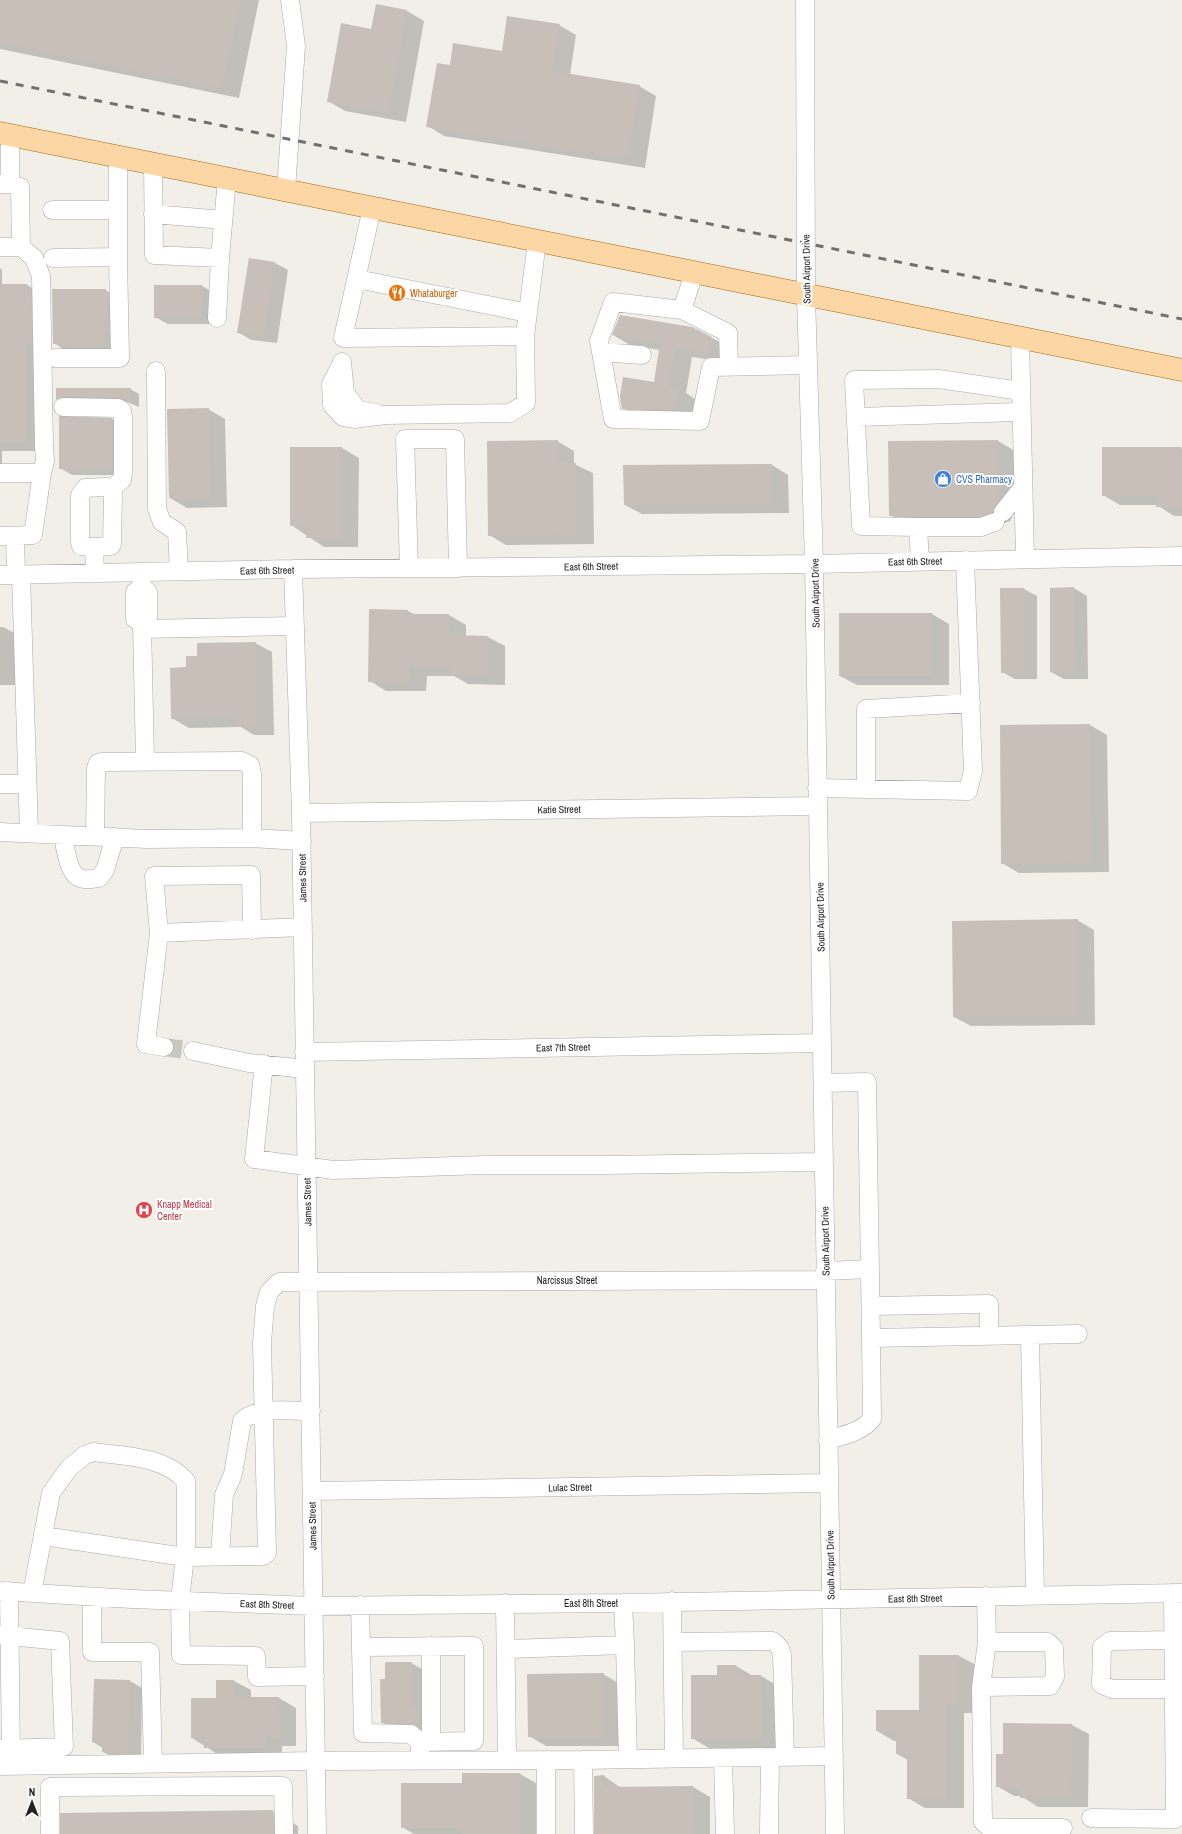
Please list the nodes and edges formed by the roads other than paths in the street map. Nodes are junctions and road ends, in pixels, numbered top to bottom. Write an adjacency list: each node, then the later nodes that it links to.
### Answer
1 (290, 0): 8 (street)
2 (805, 0): 22 (street, South Airport Drive)
3 (5, 134): 4 (main road); 7 (street)
4 (118, 156): 5 (main road); 11 (street)
5 (152, 163): 6 (main road); 12 (street)
6 (227, 178): 8 (main road); 13 (street)
7 (5, 184): 16 (street)
8 (286, 190): 9 (main road)
9 (372, 208): 14 (main road); 21 (street)
10 (52, 210): 11 (street)
11 (118, 210): 17 (street)
12 (153, 214): 13 (street); 19 (street)
13 (223, 220): 19 (street)
14 (537, 241): 20 (main road); 24 (street)
15 (0, 247): 16 (street)
16 (21, 247): 41 (street)
17 (118, 257): 18 (street); 31 (street)
18 (53, 258)
19 (220, 258): 25 (street)
20 (694, 273): 22 (main road); 23 (street)
21 (357, 279): 24 (street); 27 (street)
22 (806, 296): 28 (main road); 32 (street, South Airport Drive)
23 (682, 310): 29 (street); 33 (street)
24 (528, 313): 26 (street)
25 (216, 318)
26 (525, 336): 27 (street); 27 (street)
27 (344, 338)
28 (1020, 338): 34 (main road); 36 (street)
29 (601, 352): 30 (street); 33 (street)
30 (642, 355)
31 (55, 358)
32 (808, 365): 33 (street); 51 (street, South Airport Drive)
33 (729, 367)
34 (1182, 370)
35 (156, 371): 55 (street)
36 (1021, 391): 38 (street); 39 (street)
37 (63, 407): 43 (street)
38 (1021, 412): 39 (street); 42 (street)
39 (856, 417): 44 (street)
40 (0, 473): 41 (street)
41 (42, 473): 45 (street)
42 (1023, 487): 44 (street); 48 (street)
43 (111, 489): 46 (street); 46 (street)
44 (918, 527): 50 (street)
45 (8, 536): 57 (street)
46 (94, 547): 56 (street)
47 (1182, 556): 48 (street, East 6th Street)
48 (1025, 559): 49 (street, East 6th Street)
49 (965, 560): 50 (street, East 6th Street); 61 (street)
50 (920, 561): 51 (street, East 6th Street)
51 (814, 564): 53 (street, East 6th Street); 65 (street, South Airport Drive)
52 (409, 568): 53 (street, East 6th Street); 53 (street); 54 (street, East 6th Street)
53 (458, 568)
54 (293, 569): 55 (street, East 6th Street); 60 (street, James Street)
55 (179, 572): 58 (street, East 6th Street)
56 (95, 573): 57 (street, East 6th Street); 58 (street, East 6th Street)
57 (12, 575): 64 (street)
58 (141, 580): 59 (street)
59 (142, 626): 60 (street); 62 (street)
60 (295, 626): 68 (street, James Street)
61 (971, 703): 66 (street); 66 (street)
62 (145, 761): 72 (street); 74 (street)
63 (0, 784): 64 (street)
64 (27, 784): 70 (street)
65 (817, 788): 66 (street); 67 (street, South Airport Drive)
66 (866, 788)
67 (817, 806): 68 (street, Katie Street); 79 (street, South Airport Drive)
68 (302, 813): 75 (street, James Street)
69 (0, 832): 70 (street)
70 (29, 833): 71 (street)
71 (63, 835): 72 (street); 73 (street)
72 (95, 836): 73 (street)
73 (115, 837): 74 (street)
74 (252, 838): 75 (street)
75 (302, 841): 76 (street, James Street)
76 (303, 927): 77 (street); 82 (street, James Street)
77 (252, 930): 78 (street); 78 (street)
78 (159, 933): 80 (street)
79 (822, 1043): 82 (street, East 7th Street); 85 (street, South Airport Drive)
80 (164, 1047)
81 (192, 1052): 83 (street)
82 (304, 1052): 84 (street, James Street)
83 (264, 1064): 84 (street); 87 (street)
84 (304, 1069): 87 (street, James Street)
85 (823, 1083): 86 (street, South Airport Drive); 88 (street)
86 (824, 1162): 87 (street); 89 (street, South Airport Drive)
87 (306, 1166): 90 (street, James Street)
88 (870, 1269): 89 (street, Narcissus Street); 91 (street)
89 (825, 1275): 90 (street, Narcissus Street); 98 (street, South Airport Drive)
90 (309, 1281): 96 (street, James Street); 97 (street, Narcissus Street)
91 (871, 1306): 94 (street); 95 (street)
92 (1078, 1334): 93 (street)
93 (1030, 1335): 94 (street); 108 (street)
94 (989, 1336): 95 (street)
95 (871, 1338): 98 (street)
96 (311, 1411): 97 (street); 100 (street, James Street)
97 (264, 1412): 102 (street); 102 (street, Narcissus Street)
98 (828, 1440): 99 (street, South Airport Drive)
99 (829, 1483): 100 (street, Lulac Street); 110 (street, South Airport Drive)
100 (312, 1491): 116 (street, James Street)
101 (43, 1536): 103 (street); 103 (street); 105 (street)
102 (220, 1556): 103 (street)
103 (185, 1557): 111 (street)
104 (5, 1591): 105 (street, East 8th Street); 117 (street)
105 (32, 1593): 109 (street, East 8th Street)
106 (1178, 1593): 108 (street, East 8th Street); 118 (street)
107 (986, 1596): 108 (street, East 8th Street); 110 (street, East 8th Street); 120 (street)
108 (1034, 1596)
109 (92, 1597): 111 (street, East 8th Street); 140 (street)
110 (831, 1599): 112 (street, East 8th Street); 129 (street, South Airport Drive)
111 (180, 1601): 116 (street, East 8th Street); 125 (street)
112 (672, 1601): 114 (street, East 8th Street); 119 (street)
113 (505, 1603): 114 (street, East 8th Street); 115 (street, East 8th Street); 124 (street)
114 (623, 1603): 122 (street)
115 (360, 1605): 116 (street, East 8th Street); 123 (street)
116 (313, 1606): 125 (street, James Street)
117 (4, 1635): 130 (street); 130 (street)
118 (1174, 1640): 127 (street); 127 (street)
119 (673, 1642): 131 (street); 132 (street)
120 (987, 1642): 126 (street); 126 (street)
121 (431, 1646): 123 (street); 128 (street); 128 (street)
122 (625, 1646): 124 (street); 134 (street)
123 (361, 1647): 128 (street)
124 (506, 1648): 136 (street)
125 (315, 1676): 139 (street, James Street)
126 (981, 1687): 143 (street)
127 (1174, 1689): 142 (street)
128 (425, 1742): 135 (street)
129 (834, 1756): 131 (street); 151 (street, South Airport Drive)
130 (6, 1757): 140 (street)
131 (778, 1757): 133 (street); 150 (street)
132 (674, 1758): 133 (street); 134 (street)
133 (723, 1758): 149 (street)
134 (628, 1759): 138 (street)
135 (421, 1760): 136 (street); 139 (street)
136 (507, 1760): 137 (street)
137 (546, 1760): 138 (street); 147 (street)
138 (583, 1760): 148 (street)
139 (316, 1761): 140 (street); 146 (street, James Street)
140 (158, 1764): 141 (street)
141 (164, 1787): 144 (street); 145 (street)
142 (1091, 1818)
143 (1063, 1828)
144 (50, 1834)
145 (284, 1834)
146 (317, 1834)
147 (546, 1834)
148 (584, 1834)
149 (725, 1834)
150 (769, 1834)
151 (835, 1834)

